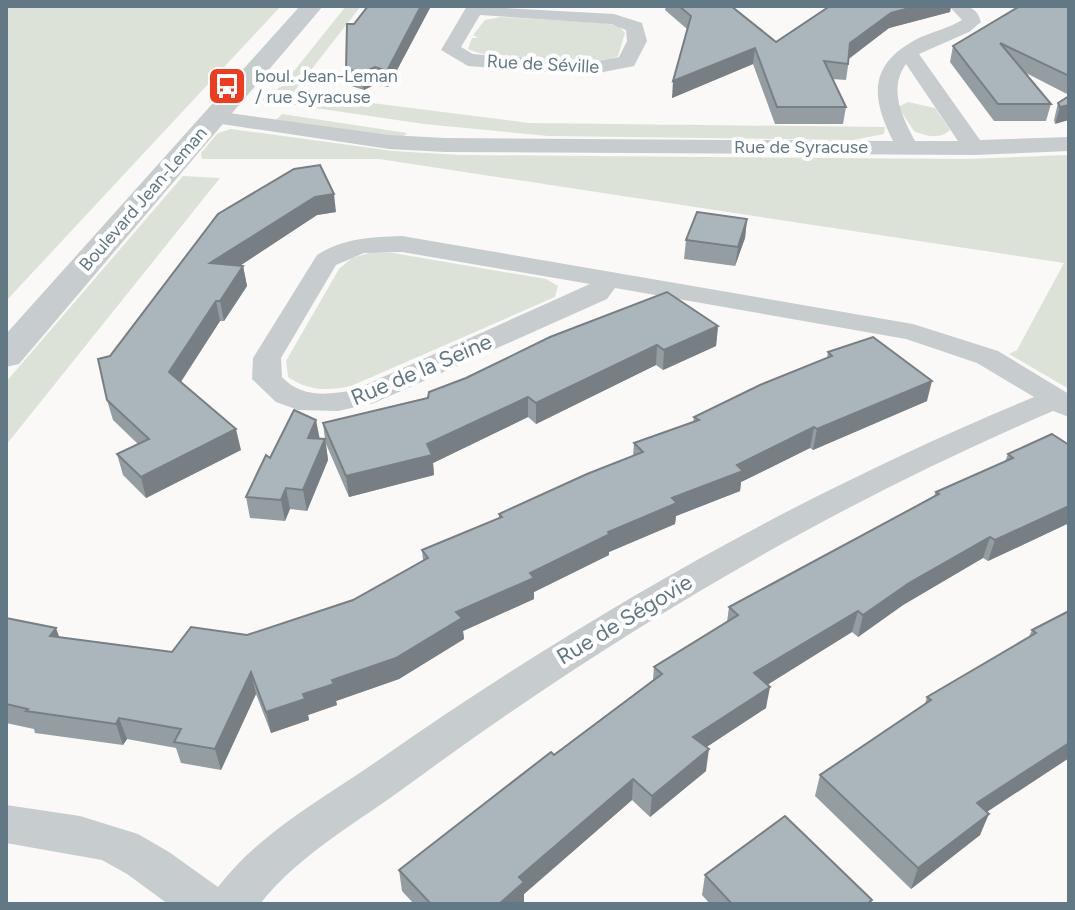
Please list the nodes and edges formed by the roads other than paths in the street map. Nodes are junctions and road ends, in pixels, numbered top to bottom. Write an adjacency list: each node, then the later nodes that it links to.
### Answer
1 (312, 6): 5 (street, Boulevard Jean-Leman)
2 (958, 6): 4 (street)
3 (475, 8): 3 (street, Rue de Séville)
4 (909, 54): 7 (street); 8 (street)
5 (221, 110): 7 (street, Rue de Syracuse); 10 (street, Boulevard Jean-Leman)
6 (1069, 144): 8 (street, Rue de Syracuse)
7 (908, 148): 8 (street, Rue de Syracuse)
8 (974, 148)
9 (609, 279): 9 (street, Rue de la Seine); 11 (street, Rue de la Seine)
10 (6, 356)
11 (1063, 404): 14 (street, Rue de Ségovie)
12 (6, 824): 13 (street)
13 (204, 904)
14 (233, 904)

